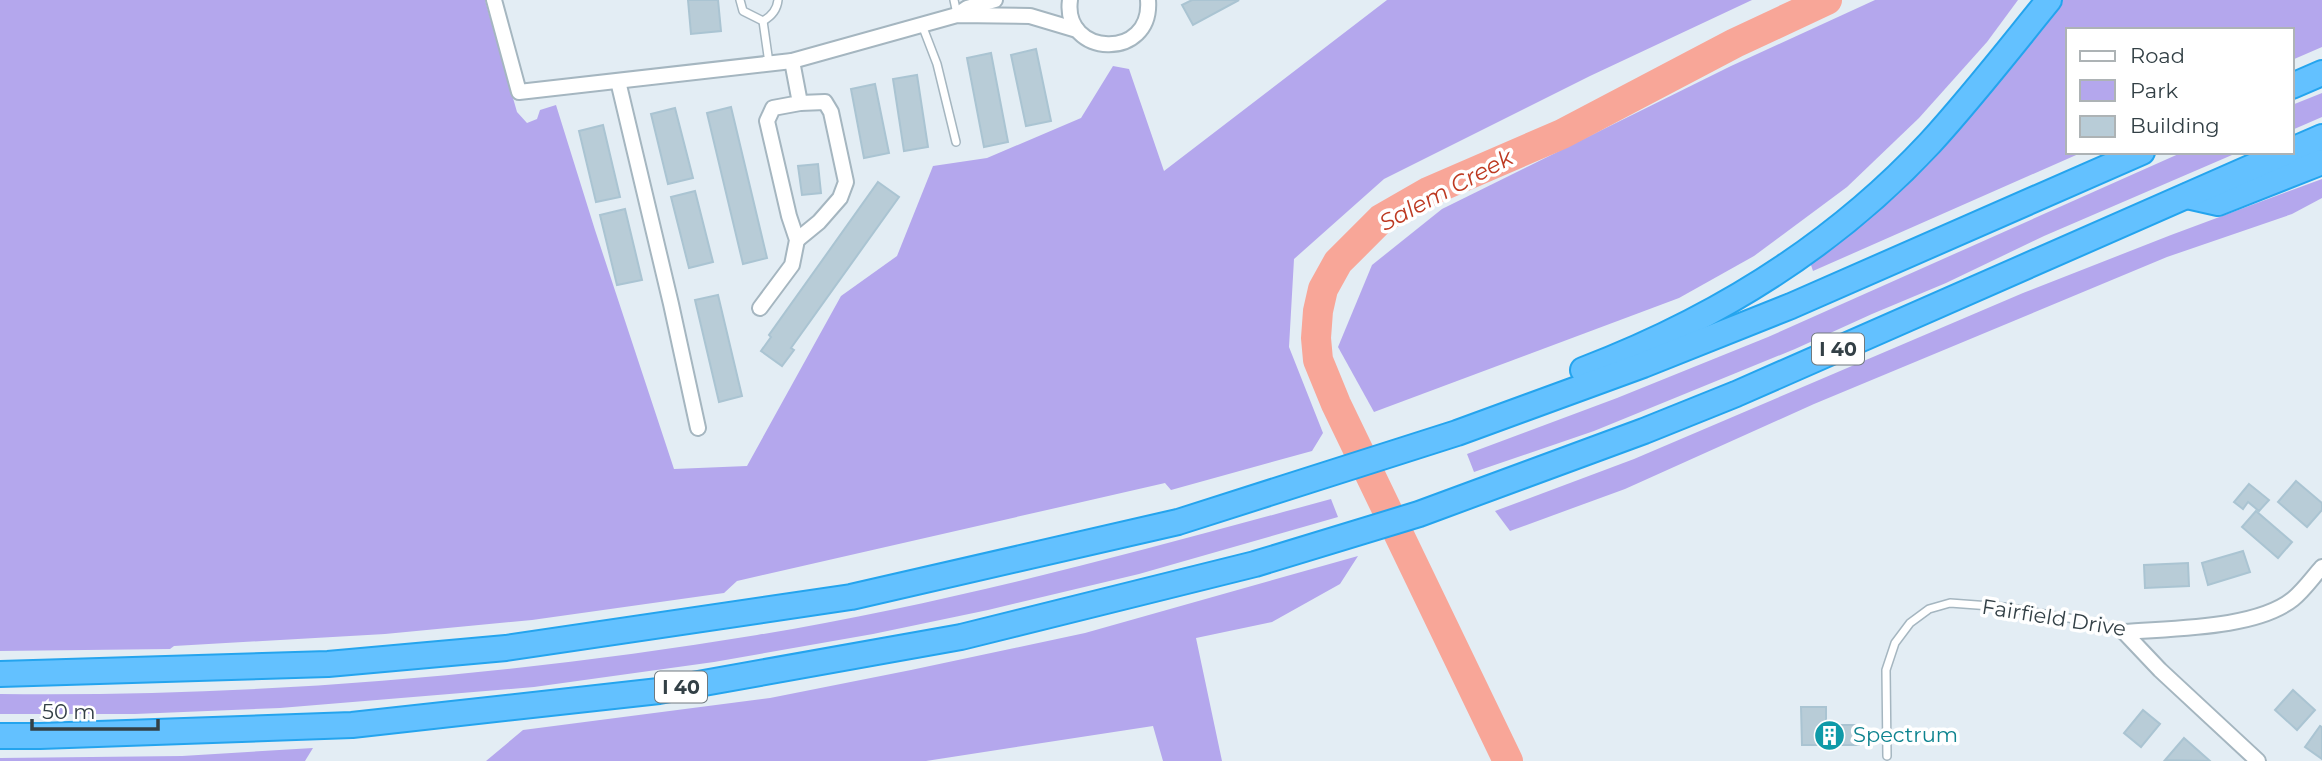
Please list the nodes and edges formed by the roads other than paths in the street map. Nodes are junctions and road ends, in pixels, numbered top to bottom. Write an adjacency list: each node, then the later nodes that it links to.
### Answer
1 (494, 0): 16 (street)
2 (740, 0): 10 (lane)
3 (779, 0): 10 (lane)
4 (954, 0): 9 (lane)
5 (995, 0): 9 (street)
6 (1070, 0): 12 (street)
7 (1148, 0): 12 (street)
8 (2049, 0): 29 (highway)
9 (957, 15): 11 (street); 12 (street)
10 (764, 21): 14 (lane)
11 (922, 25): 13 (street); 20 (lane)
12 (1077, 30)
13 (792, 61): 14 (street); 18 (street)
14 (769, 63): 16 (street)
15 (2322, 73): 17 (highway)
16 (618, 81): 28 (street)
17 (2294, 85)
18 (800, 103): 26 (street); 26 (street)
19 (2322, 137): 21 (highway)
20 (956, 142)
21 (2294, 149)
22 (2136, 154): 29 (highway)
23 (2282, 154): 25 (highway, I 40)
24 (2322, 162): 25 (highway)
25 (2187, 195): 33 (highway, I 40)
26 (797, 240): 27 (street)
27 (760, 308)
28 (698, 428)
29 (1457, 433): 32 (highway)
30 (2322, 567): 31 (street, Fairfield Drive)
31 (2124, 632): 34 (lane, Fairfield Drive); 35 (street)
32 (0, 674)
33 (0, 736)
34 (1887, 755)
35 (2258, 761)

